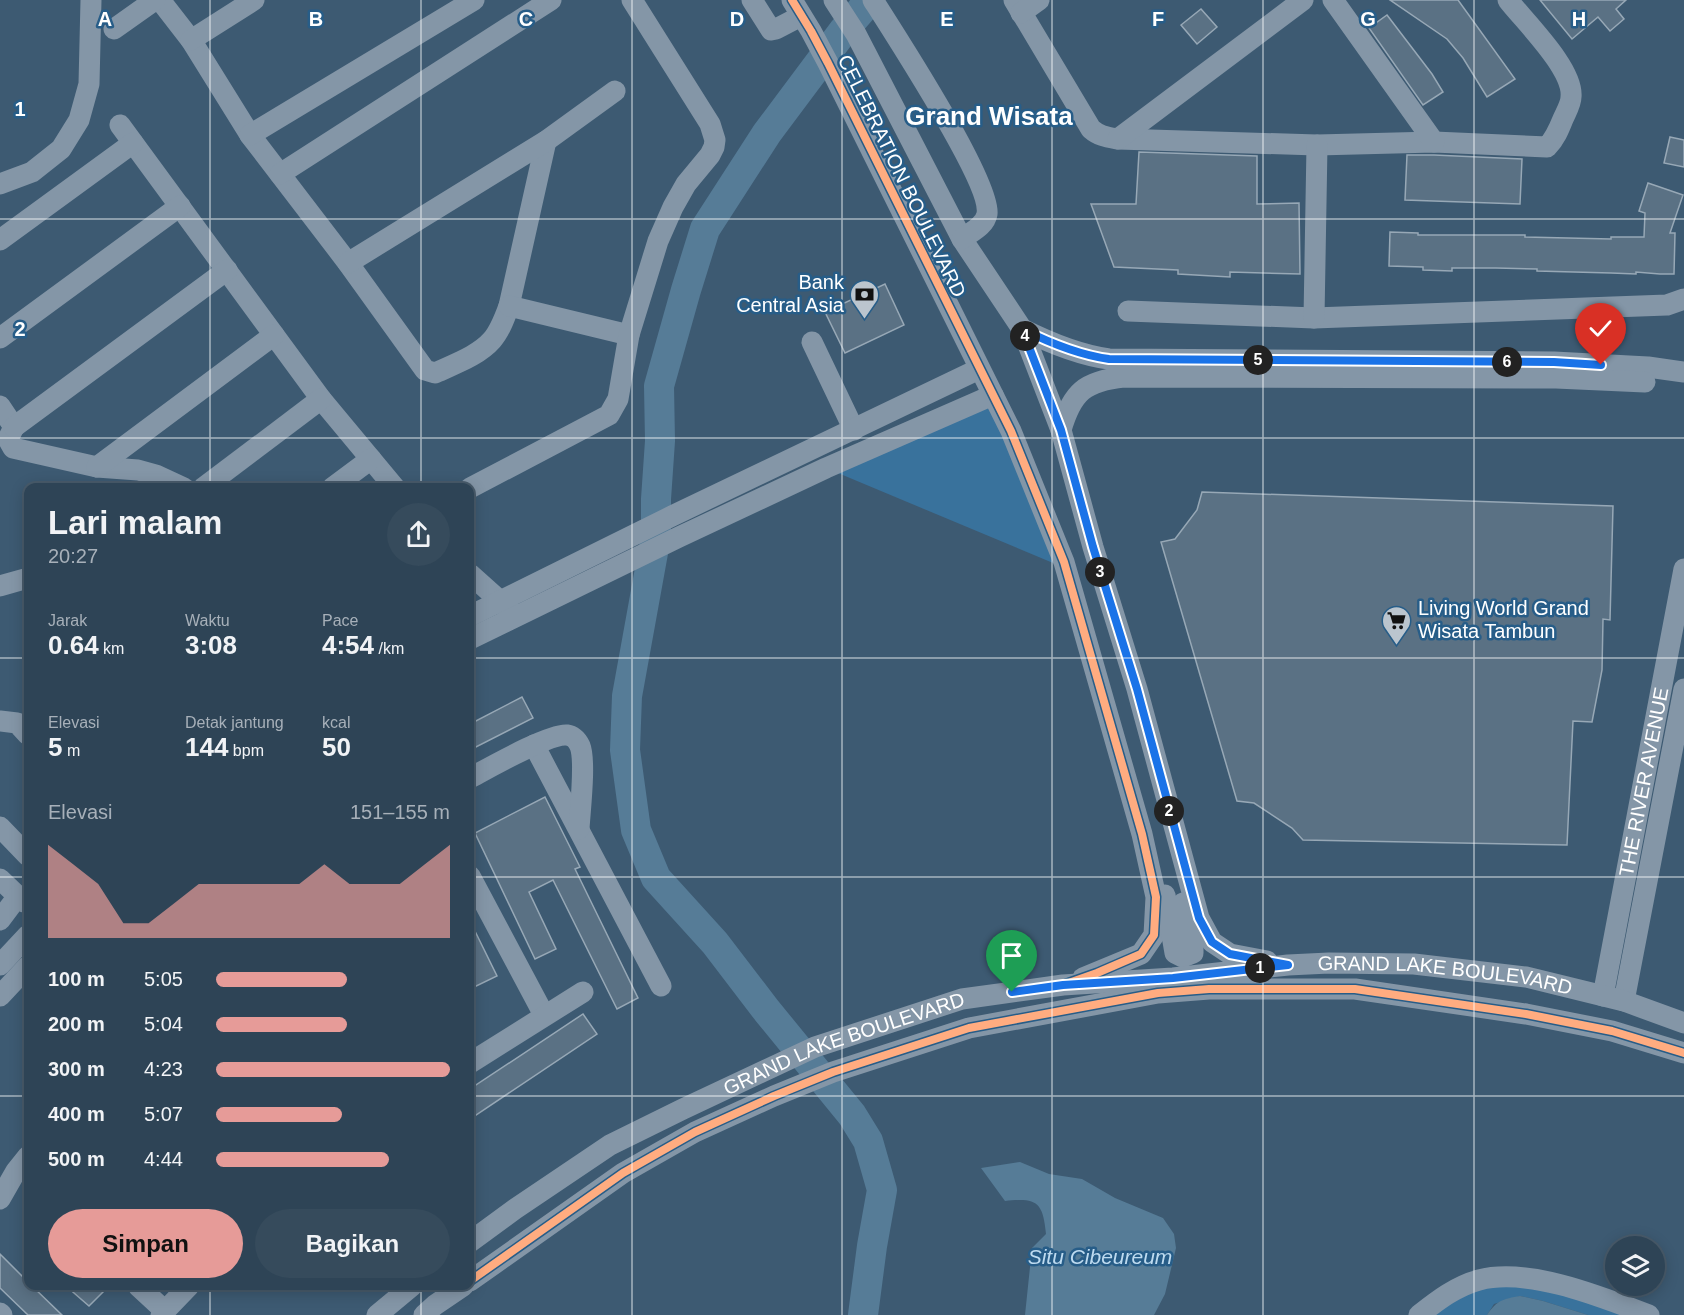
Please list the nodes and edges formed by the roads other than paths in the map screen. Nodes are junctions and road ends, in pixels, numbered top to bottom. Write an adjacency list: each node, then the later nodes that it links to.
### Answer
1 (91, 0): 28 (street)
2 (155, 0): 17 (street)
3 (160, 0): 18 (street)
4 (254, 0): 18 (street)
5 (474, 0): 21 (street)
6 (551, 0): 27 (street)
7 (632, 0): 42 (street)
8 (752, 0): 16 (street)
9 (1039, 0): 15 (street)
10 (1303, 0): 22 (street)
11 (1333, 0): 24 (street)
12 (1508, 0): 24 (street)
13 (836, 3): 32 (street, CELEBRATION BOULEVARD)
14 (876, 4): 32 (street)
15 (1018, 6): 22 (street)
16 (801, 16): 45 (street, CELEBRATION BOULEVARD)
17 (114, 29)
18 (191, 40): 21 (street)
19 (615, 91): 23 (street)
20 (120, 125): 25 (street)
21 (250, 135): 27 (street)
22 (1118, 139): 26 (street)
23 (546, 141): 34 (street); 37 (street)
24 (1434, 142): 26 (street)
25 (133, 143): 29 (street); 30 (street)
26 (1317, 145): 39 (street)
27 (280, 174): 34 (street)
28 (0, 184)
29 (180, 206): 35 (street); 43 (street)
30 (28, 220): 31 (street); 33 (street)
31 (0, 221)
32 (962, 239): 40 (street, CELEBRATION BOULEVARD)
33 (0, 240)
34 (348, 263): 37 (street)
35 (227, 270): 41 (street); 51 (street)
36 (1684, 299): 39 (street)
37 (509, 306): 42 (street)
38 (1128, 311): 39 (street)
39 (1314, 318)
40 (1022, 329): 46 (street); 53 (street, CELEBRATION BOULEVARD)
41 (274, 335): 49 (street); 55 (street)
42 (629, 335): 60 (street)
43 (0, 338)
44 (812, 342): 52 (street)
45 (979, 369): 48 (street, CELEBRATION BOULEVARD); 52 (street)
46 (1684, 372)
47 (1684, 386): 53 (street)
48 (993, 395): 61 (street); 78 (street, CELEBRATION BOULEVARD)
49 (321, 399): 54 (street); 57 (street)
50 (0, 405): 51 (street)
51 (14, 427): 55 (street)
52 (854, 430): 61 (street)
53 (1061, 430): 73 (street)
54 (371, 459): 58 (street); 59 (street)
55 (97, 467): 56 (street)
56 (173, 483)
57 (209, 483)
58 (339, 483)
59 (391, 483)
60 (474, 486)
61 (644, 542): 66 (street); 68 (street)
62 (1684, 569): 91 (street, THE RIVER AVENUE)
63 (474, 577): 66 (street)
64 (24, 579): 65 (street)
65 (0, 586)
66 (501, 601): 67 (street); 68 (street)
67 (474, 614)
68 (516, 616): 69 (street)
69 (474, 637)
70 (1684, 689): 92 (street, THE RIVER AVENUE)
71 (0, 721): 72 (street)
72 (24, 731)
73 (1150, 741): 78 (street); 85 (street)
74 (534, 745): 75 (street); 77 (street); 77 (street)
75 (474, 776)
76 (0, 827): 79 (street)
77 (579, 830): 88 (street)
78 (1142, 834): 87 (street)
79 (24, 852)
80 (0, 879): 82 (street)
81 (474, 884): 93 (street)
82 (0, 920)
83 (24, 939): 84 (street)
84 (0, 965)
85 (1288, 965): 87 (street, GRAND LAKE BOULEVARD); 91 (street, GRAND LAKE BOULEVARD)
86 (24, 970): 90 (street)
87 (1063, 985): 99 (street, GRAND LAKE BOULEVARD)
88 (661, 986)
89 (583, 992): 93 (street)
90 (0, 996)
91 (1603, 996): 92 (street, GRAND LAKE BOULEVARD)
92 (1624, 1001): 94 (street, GRAND LAKE BOULEVARD)
93 (544, 1015): 96 (street)
94 (1684, 1023)
95 (1684, 1053): 100 (street, GRAND LAKE BOULEVARD)
96 (474, 1060)
97 (24, 1170): 98 (street)
98 (0, 1198)
99 (474, 1239)
100 (474, 1278)
101 (142, 1290): 105 (street)
102 (185, 1290): 105 (street)
103 (407, 1290): 106 (street)
104 (457, 1290): 107 (street)
105 (163, 1313)
106 (377, 1315)
107 (424, 1315)
108 (1419, 1315): 109 (street)
109 (1648, 1315)

